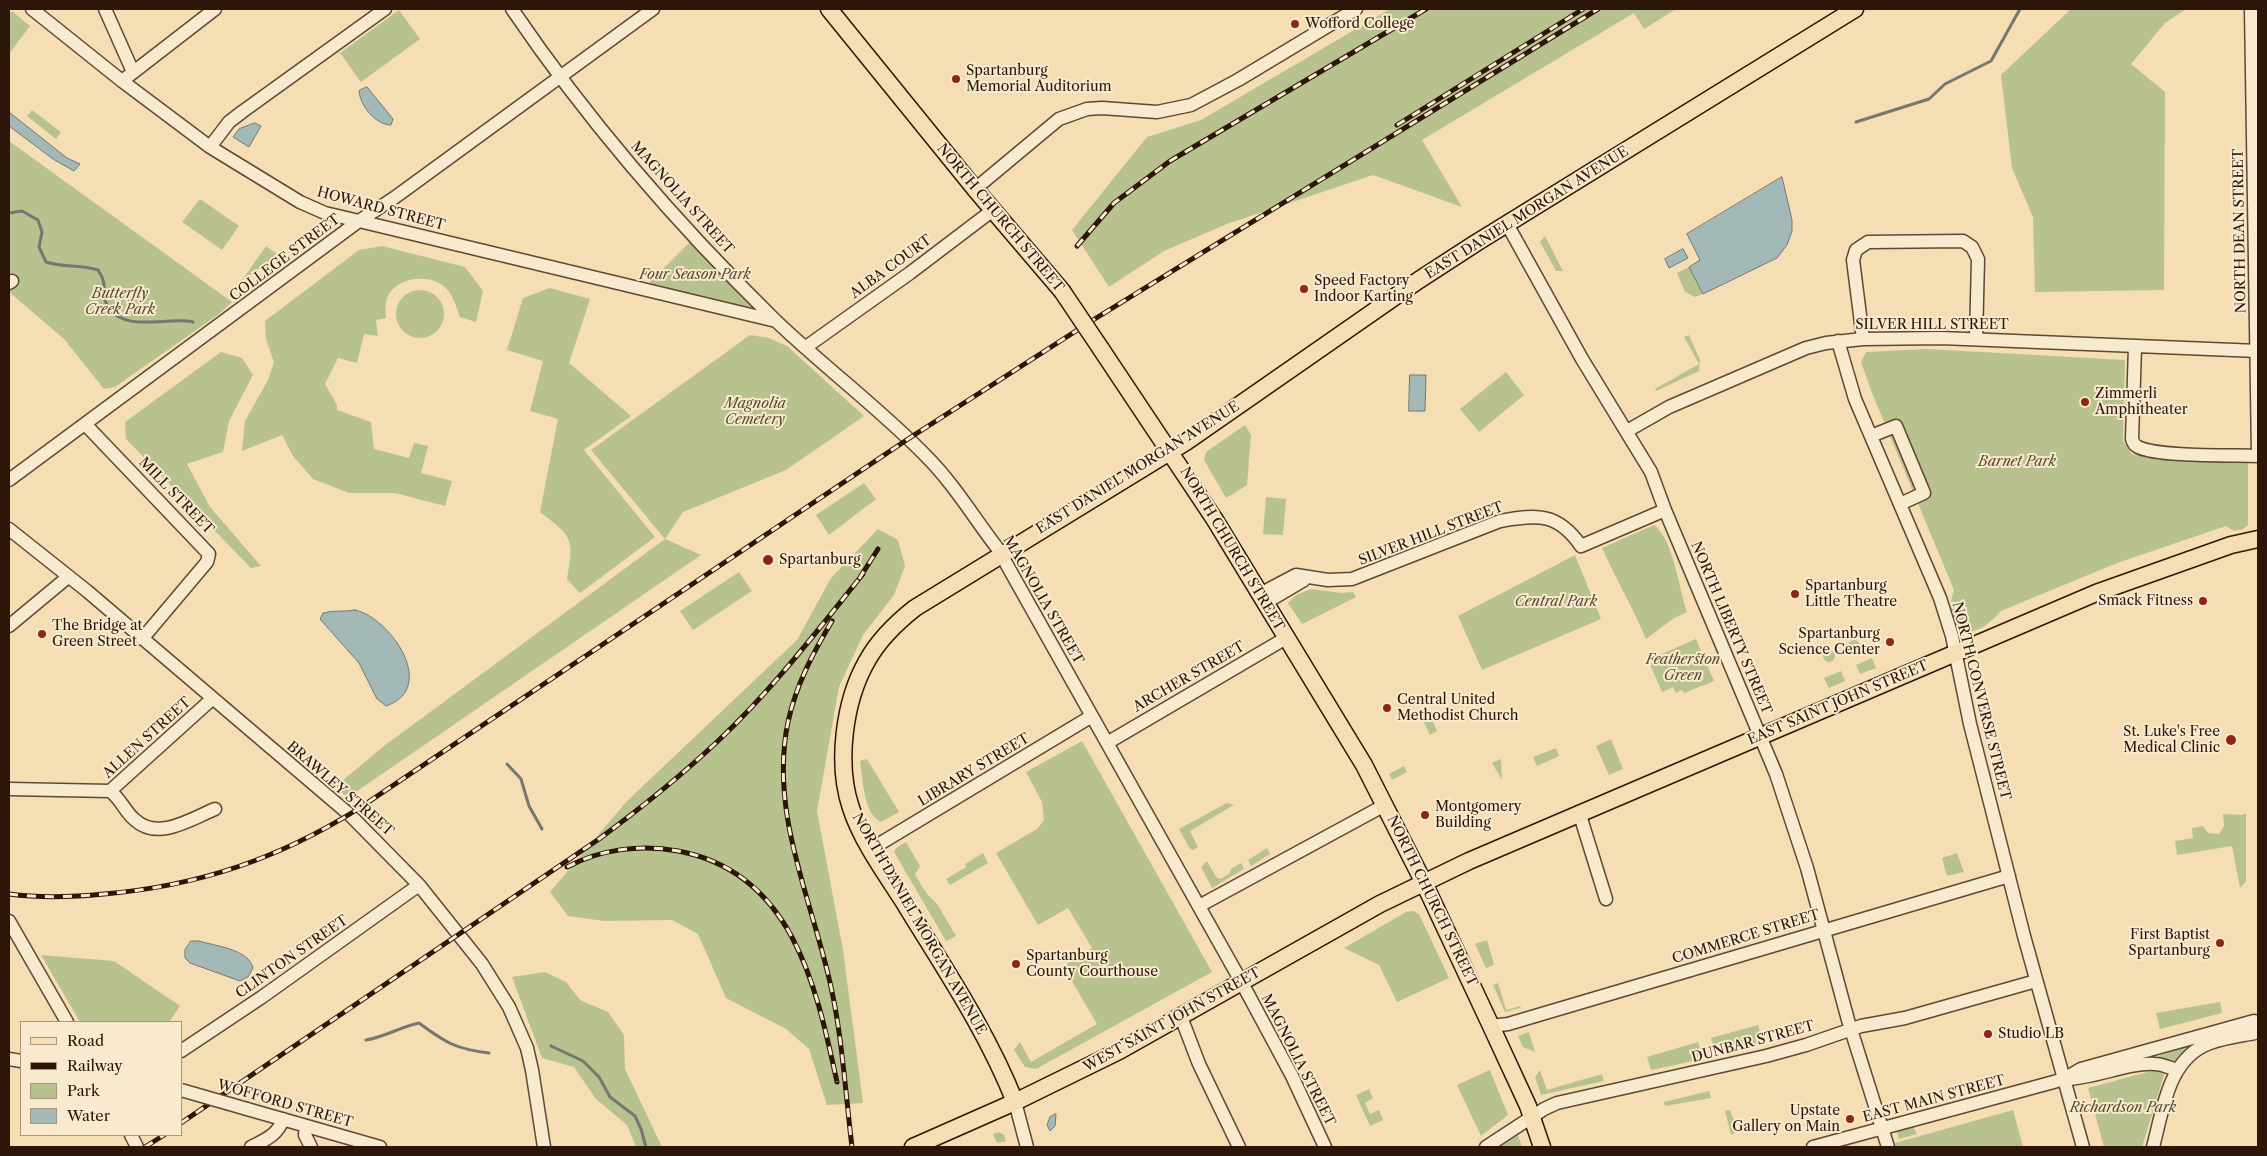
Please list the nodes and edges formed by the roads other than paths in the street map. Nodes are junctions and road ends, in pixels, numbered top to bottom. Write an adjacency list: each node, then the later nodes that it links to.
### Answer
1 (32, 9): 14 (street, HOWARD STREET)
2 (105, 9): 12 (street)
3 (215, 9): 12 (street)
4 (384, 9): 15 (street)
5 (512, 9): 13 (street, MAGNOLIA STREET)
6 (653, 9): 13 (street, COLLEGE STREET)
7 (829, 9): 16 (main road, NORTH CHURCH STREET)
8 (1356, 9): 16 (street)
9 (1855, 9): 19 (main road, EAST DANIEL MORGAN AVENUE)
10 (2252, 9): 11 (street, NORTH DEAN STREET)
11 (2255, 68): 20 (street, NORTH DEAN STREET)
12 (133, 72): 14 (street)
13 (562, 77): 18 (street, COLLEGE STREET); 21 (street, MAGNOLIA STREET)
14 (122, 81): 15 (street, HOWARD STREET)
15 (210, 147): 18 (street, HOWARD STREET)
16 (975, 189): 17 (main road, NORTH CHURCH STREET)
17 (994, 210): 26 (street, ALBA COURT); 31 (main road, NORTH CHURCH STREET, bridge)
18 (359, 221): 21 (street, HOWARD STREET); 28 (street, COLLEGE STREET)
19 (1507, 224): 29 (street, NORTH LIBERTY STREET); 31 (main road, EAST DANIEL MORGAN AVENUE)
20 (2257, 270): 27 (street, NORTH DEAN STREET)
21 (776, 320): 26 (street, MAGNOLIA STREET)
22 (1863, 339): 23 (street, SILVER HILL STREET); 23 (street); 24 (street, SILVER HILL STREET)
23 (1976, 339): 25 (street, SILVER HILL STREET)
24 (1838, 341): 29 (street, SILVER HILL STREET); 30 (street, NORTH CONVERSE STREET)
25 (2135, 346): 27 (street, SILVER HILL STREET); 32 (street)
26 (806, 347): 38 (street, MAGNOLIA STREET)
27 (2258, 351): 32 (street, NORTH DEAN STREET)
28 (85, 424): 33 (street, COLLEGE STREET); 43 (street, MILL STREET)
29 (1627, 431): 35 (street, NORTH LIBERTY STREET)
30 (1871, 436): 34 (street, NORTH CONVERSE STREET); 34 (street)
31 (1171, 451): 38 (main road, EAST DANIEL MORGAN AVENUE); 40 (main road, NORTH CHURCH STREET)
32 (2258, 455)
33 (9, 480)
34 (1900, 504): 44 (street, NORTH CONVERSE STREET)
35 (1665, 510): 40 (street, SILVER HILL STREET); 47 (street, NORTH LIBERTY STREET)
36 (9, 529): 39 (street, BRAWLEY STREET)
37 (2258, 539): 44 (main road, EAST SAINT JOHN STREET)
38 (1002, 555): 46 (street, MAGNOLIA STREET); 54 (main road, NORTH DANIEL MORGAN AVENUE)
39 (68, 577): 41 (street); 43 (street, BRAWLEY STREET)
40 (1262, 598): 42 (main road, NORTH CHURCH STREET)
41 (9, 626)
42 (1286, 638): 48 (street, ARCHER STREET); 51 (main road, NORTH CHURCH STREET)
43 (142, 639): 45 (street, BRAWLEY STREET)
44 (1956, 654): 47 (main road, EAST SAINT JOHN STREET); 55 (street, NORTH CONVERSE STREET)
45 (212, 699): 50 (street, ALLEN STREET); 57 (street, BRAWLEY STREET)
46 (1092, 716): 48 (street, MAGNOLIA STREET); 54 (street, LIBRARY STREET)
47 (1760, 737): 53 (main road, EAST SAINT JOHN STREET); 61 (street, NORTH LIBERTY STREET)
48 (1107, 743): 59 (street, MAGNOLIA STREET)
49 (9, 789): 50 (street, ALLEN STREET)
50 (110, 791): 52 (street)
51 (1385, 805): 56 (main road, NORTH CHURCH STREET); 59 (street)
52 (214, 809)
53 (1579, 812): 56 (main road, EAST SAINT JOHN STREET); 58 (street)
54 (871, 849): 74 (main road, NORTH DANIEL MORGAN AVENUE)
55 (2009, 876): 61 (street, COMMERCE STREET); 62 (street, NORTH CONVERSE STREET)
56 (1424, 883): 63 (main road, WEST SAINT JOHN STREET); 67 (main road, NORTH CHURCH STREET)
57 (419, 885): 70 (street, CLINTON STREET); 82 (street, BRAWLEY STREET)
58 (1606, 899)
59 (1199, 906): 63 (street, MAGNOLIA STREET)
60 (9, 921): 65 (street)
61 (1825, 929): 67 (street, COMMERCE STREET); 68 (street, NORTH LIBERTY STREET)
62 (2036, 981): 68 (street, DUNBAR STREET); 72 (street, NORTH CONVERSE STREET)
63 (1242, 983): 64 (main road, WEST SAINT JOHN STREET); 86 (street, MAGNOLIA STREET)
64 (1181, 1018): 74 (main road, WEST SAINT JOHN STREET); 85 (street)
65 (66, 1021)
66 (2258, 1022): 72 (street, EAST MAIN STREET)
67 (1491, 1026): 75 (main road, NORTH CHURCH STREET)
68 (1851, 1029): 75 (street, DUNBAR STREET); 78 (street, NORTH LIBERTY STREET)
69 (2258, 1030): 71 (street)
70 (182, 1050)
71 (2177, 1070): 72 (street, EAST MAIN STREET); 92 (street)
72 (2064, 1079): 78 (street, EAST MAIN STREET); 91 (street, NORTH CONVERSE STREET)
73 (182, 1090): 76 (street, WOFFORD STREET, bridge)
74 (1015, 1102): 83 (main road, WEST SAINT JOHN STREET); 84 (street, NORTH DANIEL MORGAN AVENUE)
75 (1532, 1117): 87 (street, DUNBAR STREET); 88 (main road, NORTH CHURCH STREET)
76 (283, 1119): 77 (street, WOFFORD STREET); 79 (street)
77 (306, 1126): 80 (street); 81 (street, WOFFORD STREET)
78 (1883, 1128): 89 (street, EAST MAIN STREET); 90 (street, NORTH LIBERTY STREET)
79 (251, 1147)
80 (311, 1147)
81 (380, 1147)
82 (544, 1147)
83 (914, 1147)
84 (1027, 1147)
85 (1239, 1147)
86 (1325, 1147)
87 (1486, 1147)
88 (1542, 1147)
89 (1813, 1147)
90 (1888, 1147)
91 (2083, 1147)
92 (2153, 1147)

